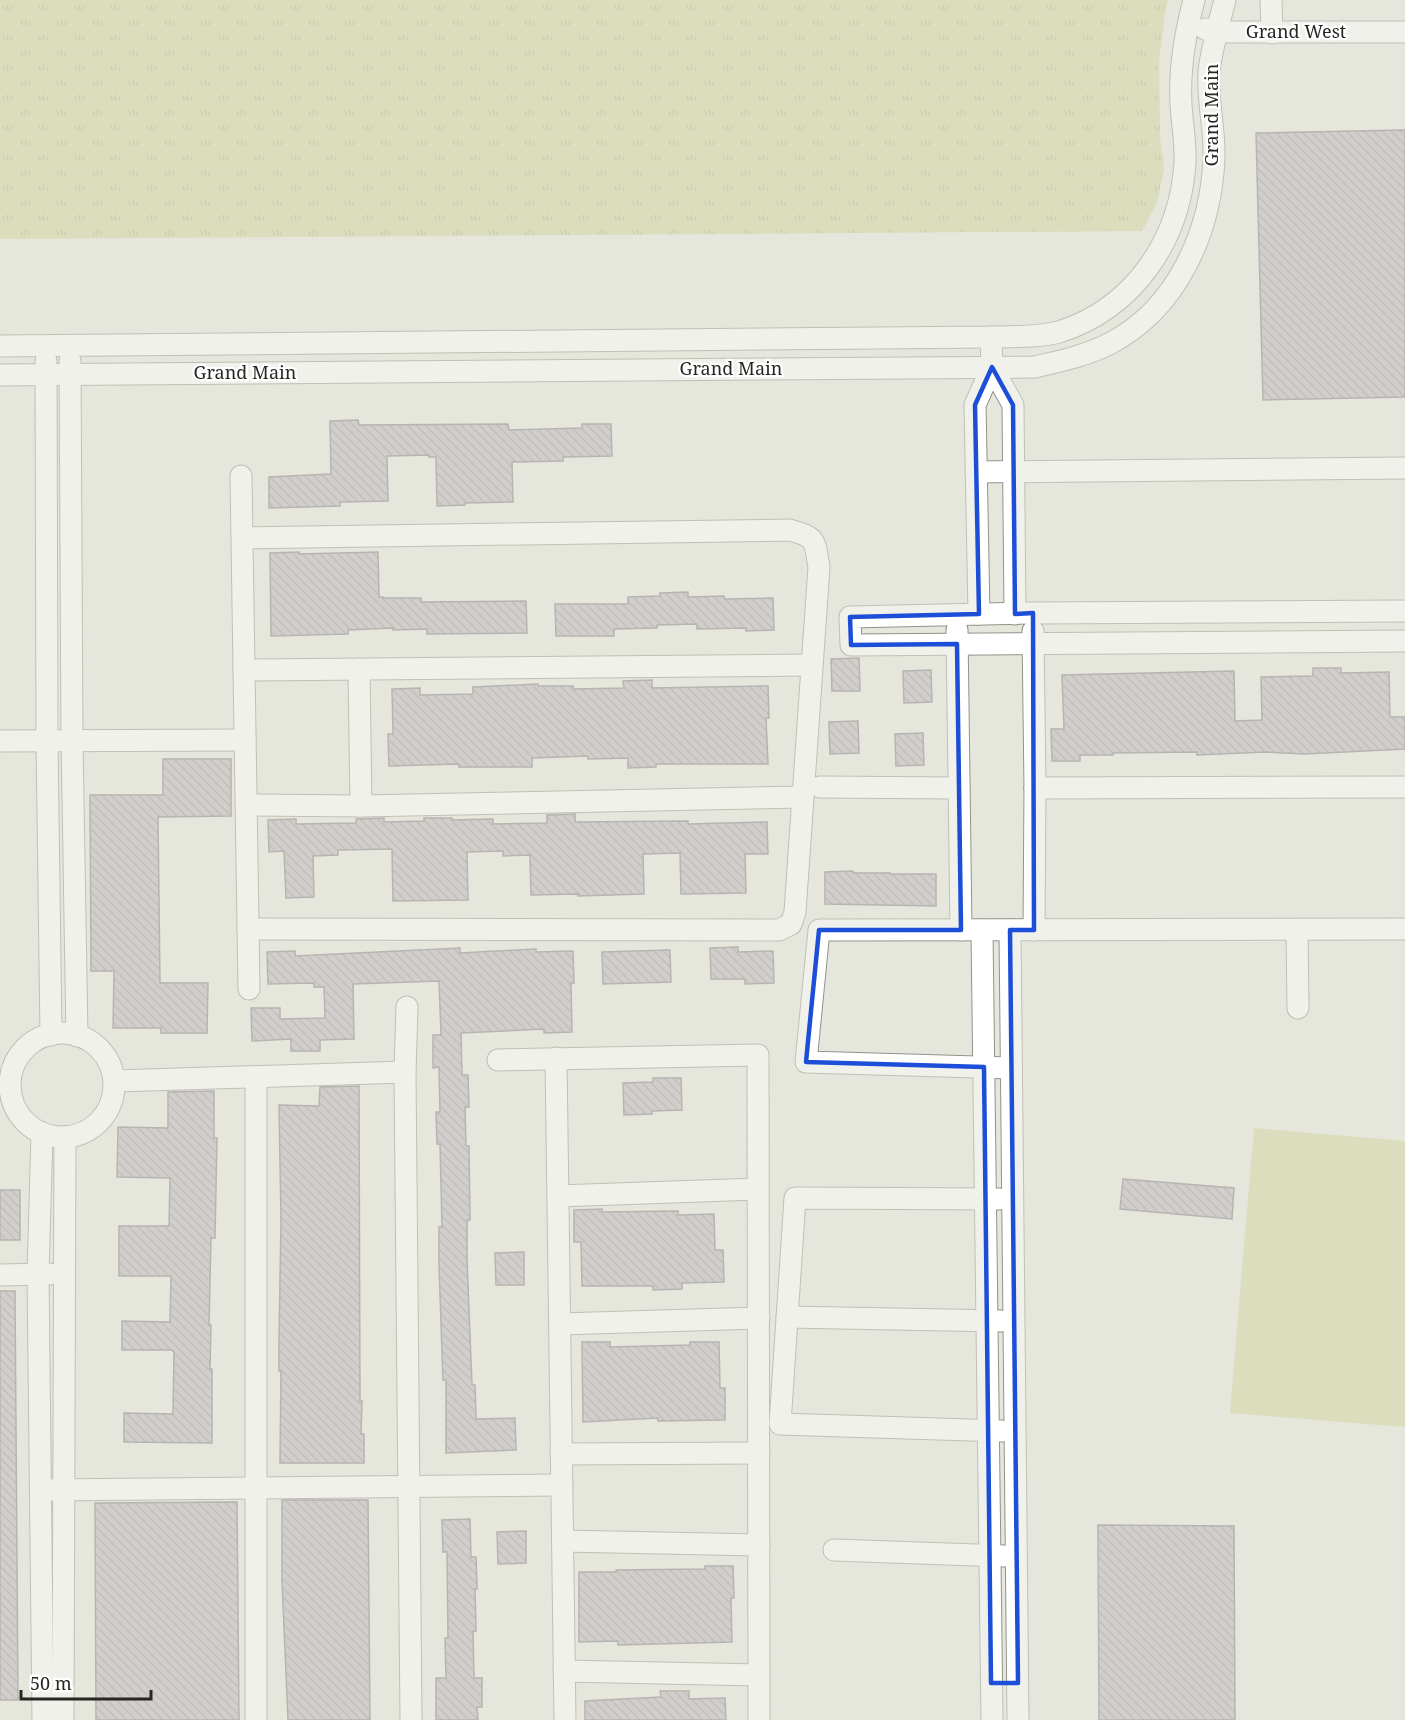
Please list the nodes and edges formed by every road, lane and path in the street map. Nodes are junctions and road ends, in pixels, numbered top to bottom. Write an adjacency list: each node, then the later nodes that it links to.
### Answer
1 (1194, 0): 4 (street, Grand Main)
2 (1225, 0): 5 (street, Grand Main)
3 (1272, 0): 7 (street)
4 (1187, 25): 5 (street, Grand West); 8 (street, Grand Main)
5 (1216, 32): 7 (street, Grand West); 12 (street, Grand Main)
6 (1405, 32): 7 (street, Grand West)
7 (1272, 33)
8 (991, 337): 11 (street, Grand Main); 12 (street)
9 (0, 346): 10 (street, Grand Main)
10 (46, 346): 11 (street, Grand Main); 14 (street)
11 (70, 346): 15 (street)
12 (992, 367): 15 (street, Grand Main); 19 (street); 20 (street)
13 (0, 375): 14 (street, Grand Main)
14 (46, 375): 15 (street, Grand Main); 16 (street)
15 (70, 375): 17 (street)
16 (46, 466): 17 (street); 33 (street)
17 (71, 466): 34 (street)
18 (1405, 468): 19 (street)
19 (1014, 471): 20 (street); 25 (street)
20 (976, 472): 24 (street)
21 (242, 476): 22 (street)
22 (243, 538): 30 (street); 32 (street)
23 (1405, 611): 25 (street)
24 (979, 614): 25 (street); 26 (street)
25 (1024, 614): 28 (street)
26 (957, 615): 29 (street); 29 (street)
27 (1405, 641): 28 (street)
28 (1033, 643): 29 (street); 39 (street)
29 (957, 644): 38 (street)
30 (812, 666): 31 (street); 40 (street)
31 (359, 669): 32 (street); 42 (street)
32 (244, 670): 35 (street)
33 (47, 740): 34 (street); 36 (street); 53 (street)
34 (72, 740): 35 (street); 54 (street)
35 (245, 740): 41 (street)
36 (0, 741)
37 (1405, 787): 39 (street)
38 (959, 788): 40 (street); 45 (street)
39 (1035, 788): 48 (street)
40 (812, 792): 42 (street); 43 (street)
41 (246, 805): 42 (street); 43 (street)
42 (361, 806)
43 (248, 929): 50 (street)
44 (1405, 929): 49 (street)
45 (960, 930): 46 (street); 57 (street)
46 (982, 930): 47 (street); 57 (street)
47 (1010, 930): 48 (street); 58 (street)
48 (1034, 930): 49 (street)
49 (1297, 930): 52 (street)
50 (249, 989)
51 (407, 1006): 59 (street)
52 (1298, 1008)
53 (51, 1035): 54 (street); 61 (street)
54 (76, 1036): 62 (street)
55 (556, 1058): 56 (street); 66 (street); 67 (street)
56 (498, 1060)
57 (984, 1067): 58 (street); 68 (street)
58 (1011, 1068): 69 (street)
59 (405, 1072): 60 (street); 83 (street)
60 (256, 1077): 62 (street); 86 (street)
61 (5, 1079): 63 (street)
62 (115, 1081): 65 (street)
63 (7, 1106): 64 (street)
64 (42, 1133): 65 (street); 70 (street)
65 (65, 1137): 71 (street)
66 (758, 1189): 67 (street); 74 (street)
67 (558, 1196): 77 (street)
68 (986, 1199): 69 (street); 73 (street); 75 (street)
69 (1012, 1199): 76 (street)
70 (38, 1274): 71 (street); 72 (street); 84 (street)
71 (63, 1274): 85 (street)
72 (0, 1275)
73 (787, 1317): 75 (street); 78 (street)
74 (759, 1318): 77 (street); 80 (street)
75 (987, 1321): 76 (street); 78 (street)
76 (1014, 1321): 79 (street)
77 (560, 1324): 81 (street)
78 (988, 1430): 79 (street); 90 (street)
79 (1015, 1431): 91 (street)
80 (759, 1453): 81 (street); 88 (street)
81 (561, 1454): 82 (street)
82 (562, 1485): 83 (street); 87 (street)
83 (409, 1488): 86 (street); 99 (street)
84 (40, 1490): 85 (street); 96 (street)
85 (63, 1490): 86 (street); 97 (street)
86 (255, 1490): 98 (street)
87 (562, 1541): 88 (street); 92 (street)
88 (759, 1545): 93 (street)
89 (834, 1550): 90 (street)
90 (989, 1555): 91 (street); 94 (street)
91 (1016, 1556): 95 (street)
92 (564, 1671): 93 (street); 100 (street)
93 (759, 1675): 101 (street)
94 (991, 1683): 95 (street); 102 (street)
95 (1018, 1683): 103 (street)
96 (43, 1720)
97 (63, 1720)
98 (256, 1720)
99 (411, 1720)
100 (565, 1720)
101 (759, 1720)
102 (992, 1720)
103 (1018, 1720)

